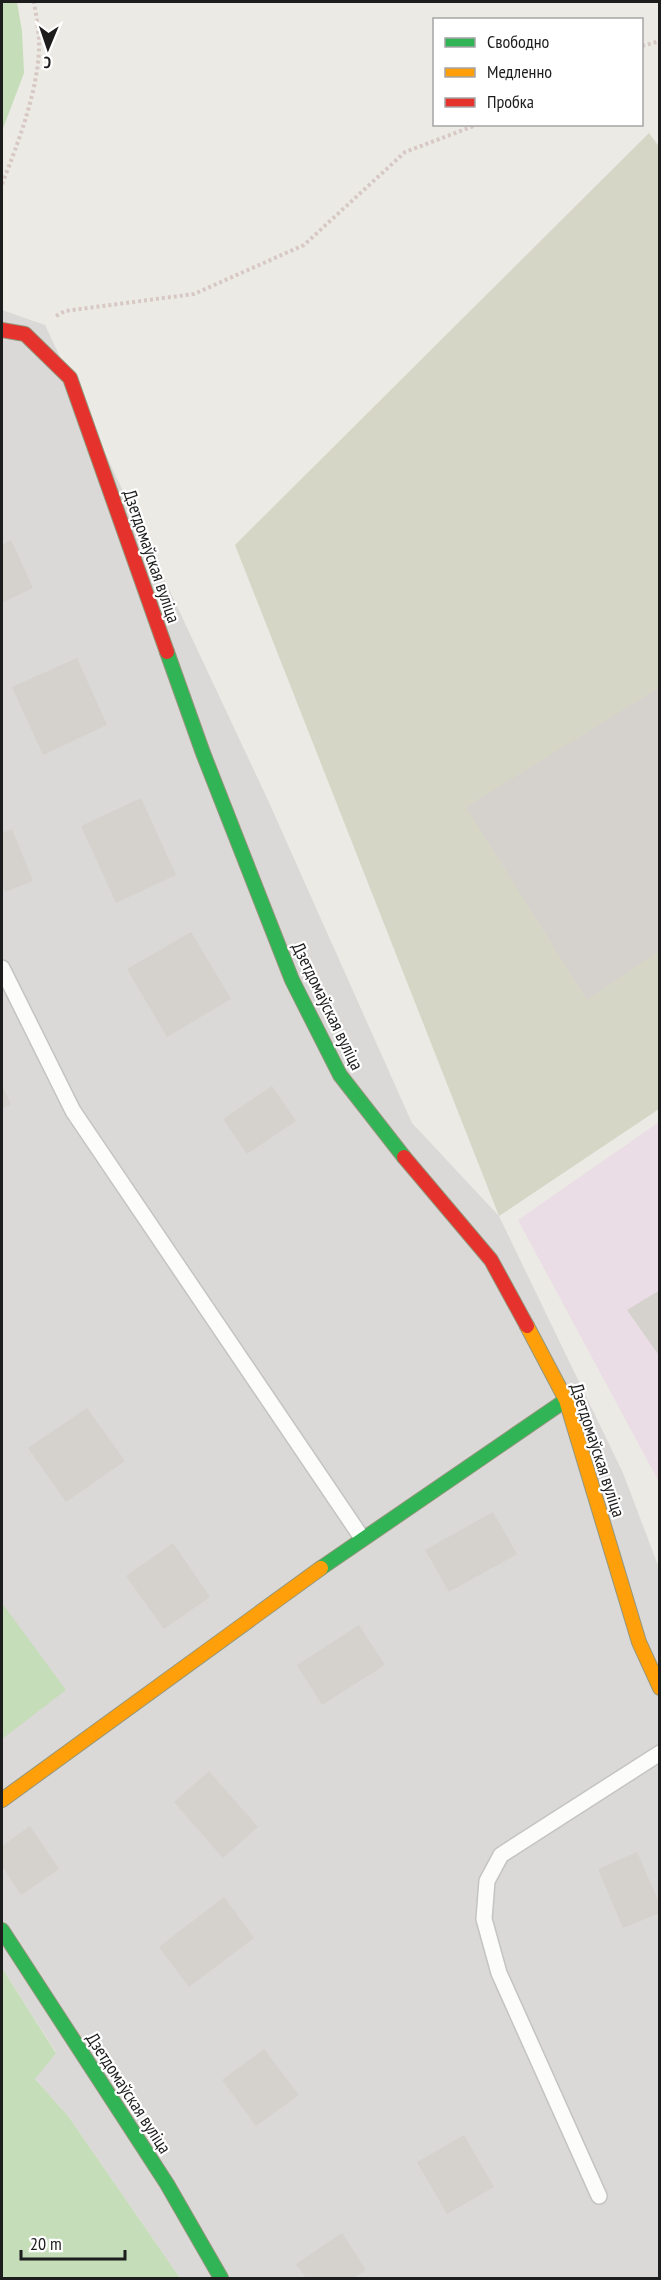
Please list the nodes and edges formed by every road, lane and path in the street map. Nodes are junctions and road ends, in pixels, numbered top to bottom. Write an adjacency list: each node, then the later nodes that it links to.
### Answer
1 (34, 2): 5 (path)
2 (660, 41): 3 (path)
3 (643, 46)
4 (474, 126): 7 (path)
5 (2, 184)
6 (2, 330): 7 (street)
7 (25, 334): 9 (street, Дзетдомаўская вуліца)
8 (2, 968): 10 (lane)
9 (566, 1400): 10 (street); 11 (street, Дзетдомаўская вуліца)
10 (362, 1538): 13 (street)
11 (660, 1688)
12 (660, 1753): 15 (lane)
13 (2, 1800)
14 (2, 1930): 16 (street, Дзетдомаўская вуліца)
15 (599, 2196)
16 (221, 2278)

